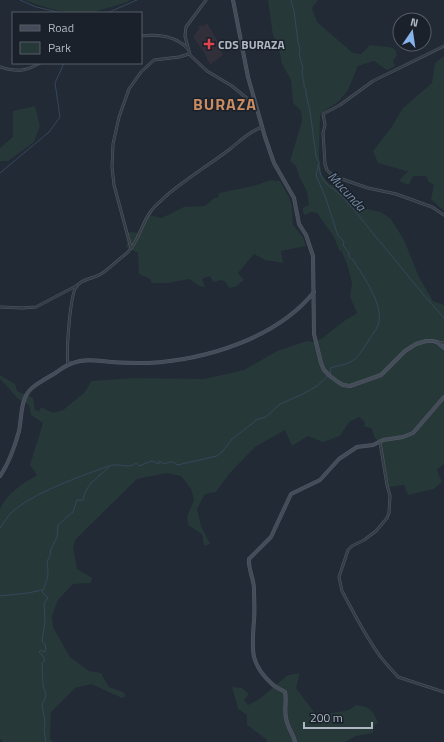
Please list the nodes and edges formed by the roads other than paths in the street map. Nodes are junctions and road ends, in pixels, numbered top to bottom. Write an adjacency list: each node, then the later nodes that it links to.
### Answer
1 (206, 0): 5 (street)
2 (233, 0): 9 (main road)
3 (142, 36): 5 (street)
4 (444, 46): 11 (street)
5 (188, 49): 6 (street)
6 (189, 54): 9 (street); 12 (street)
7 (38, 64): 8 (street)
8 (0, 67)
9 (255, 105): 10 (main road)
10 (262, 127): 12 (street); 14 (main road)
11 (444, 215)
12 (131, 248): 13 (street)
13 (77, 286): 15 (street); 19 (street)
14 (314, 291): 16 (main road); 19 (main road)
15 (0, 307)
16 (437, 342): 17 (street); 18 (main road)
17 (444, 343)
18 (444, 348)
19 (69, 365): 22 (main road)
20 (444, 397): 21 (main road)
21 (380, 442): 23 (street); 24 (main road)
22 (0, 476)
23 (444, 692)
24 (295, 742)

